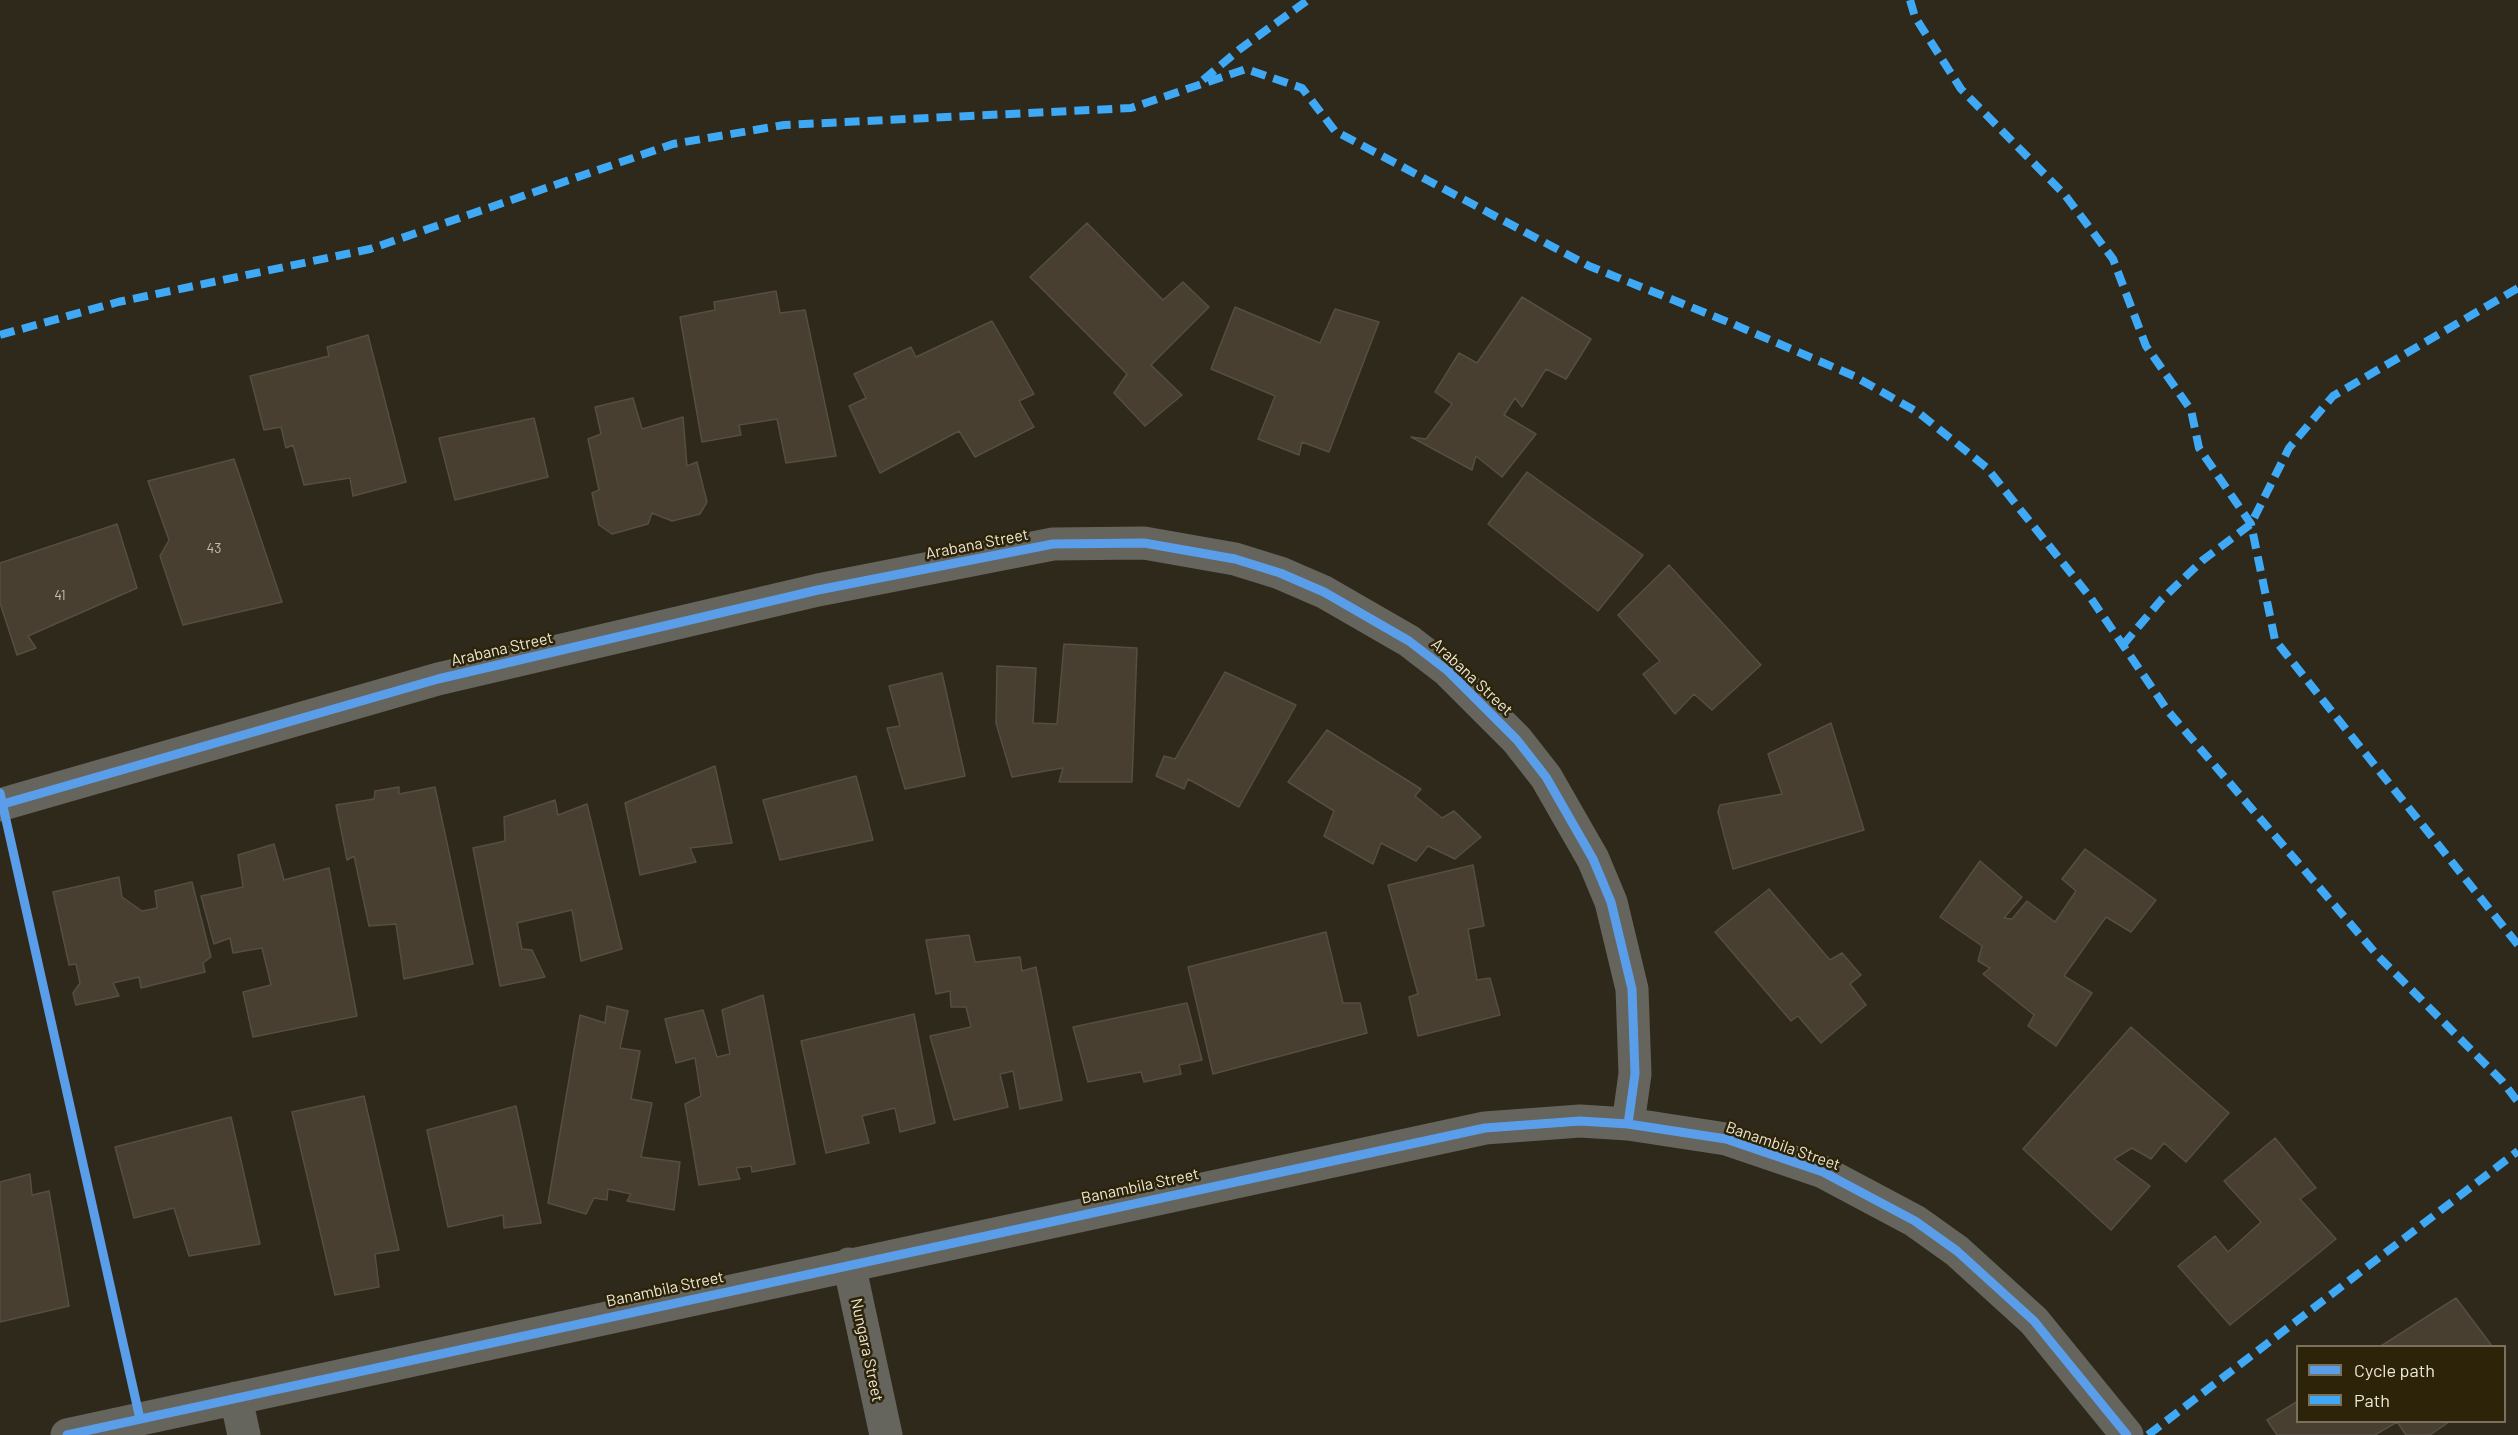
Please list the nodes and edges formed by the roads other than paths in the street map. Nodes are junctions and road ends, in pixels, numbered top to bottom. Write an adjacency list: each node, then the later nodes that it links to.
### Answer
1 (0, 805): 2 (street, Arabana Street)
2 (1628, 1124): 3 (street, Banambila Street); 8 (street, Banambila Street)
3 (849, 1264): 4 (street, Banambila Street); 7 (street, Nungara Street)
4 (236, 1398): 5 (street, Banambila Street); 6 (street)
5 (67, 1435)
6 (244, 1435)
7 (886, 1435)
8 (2127, 1435)

